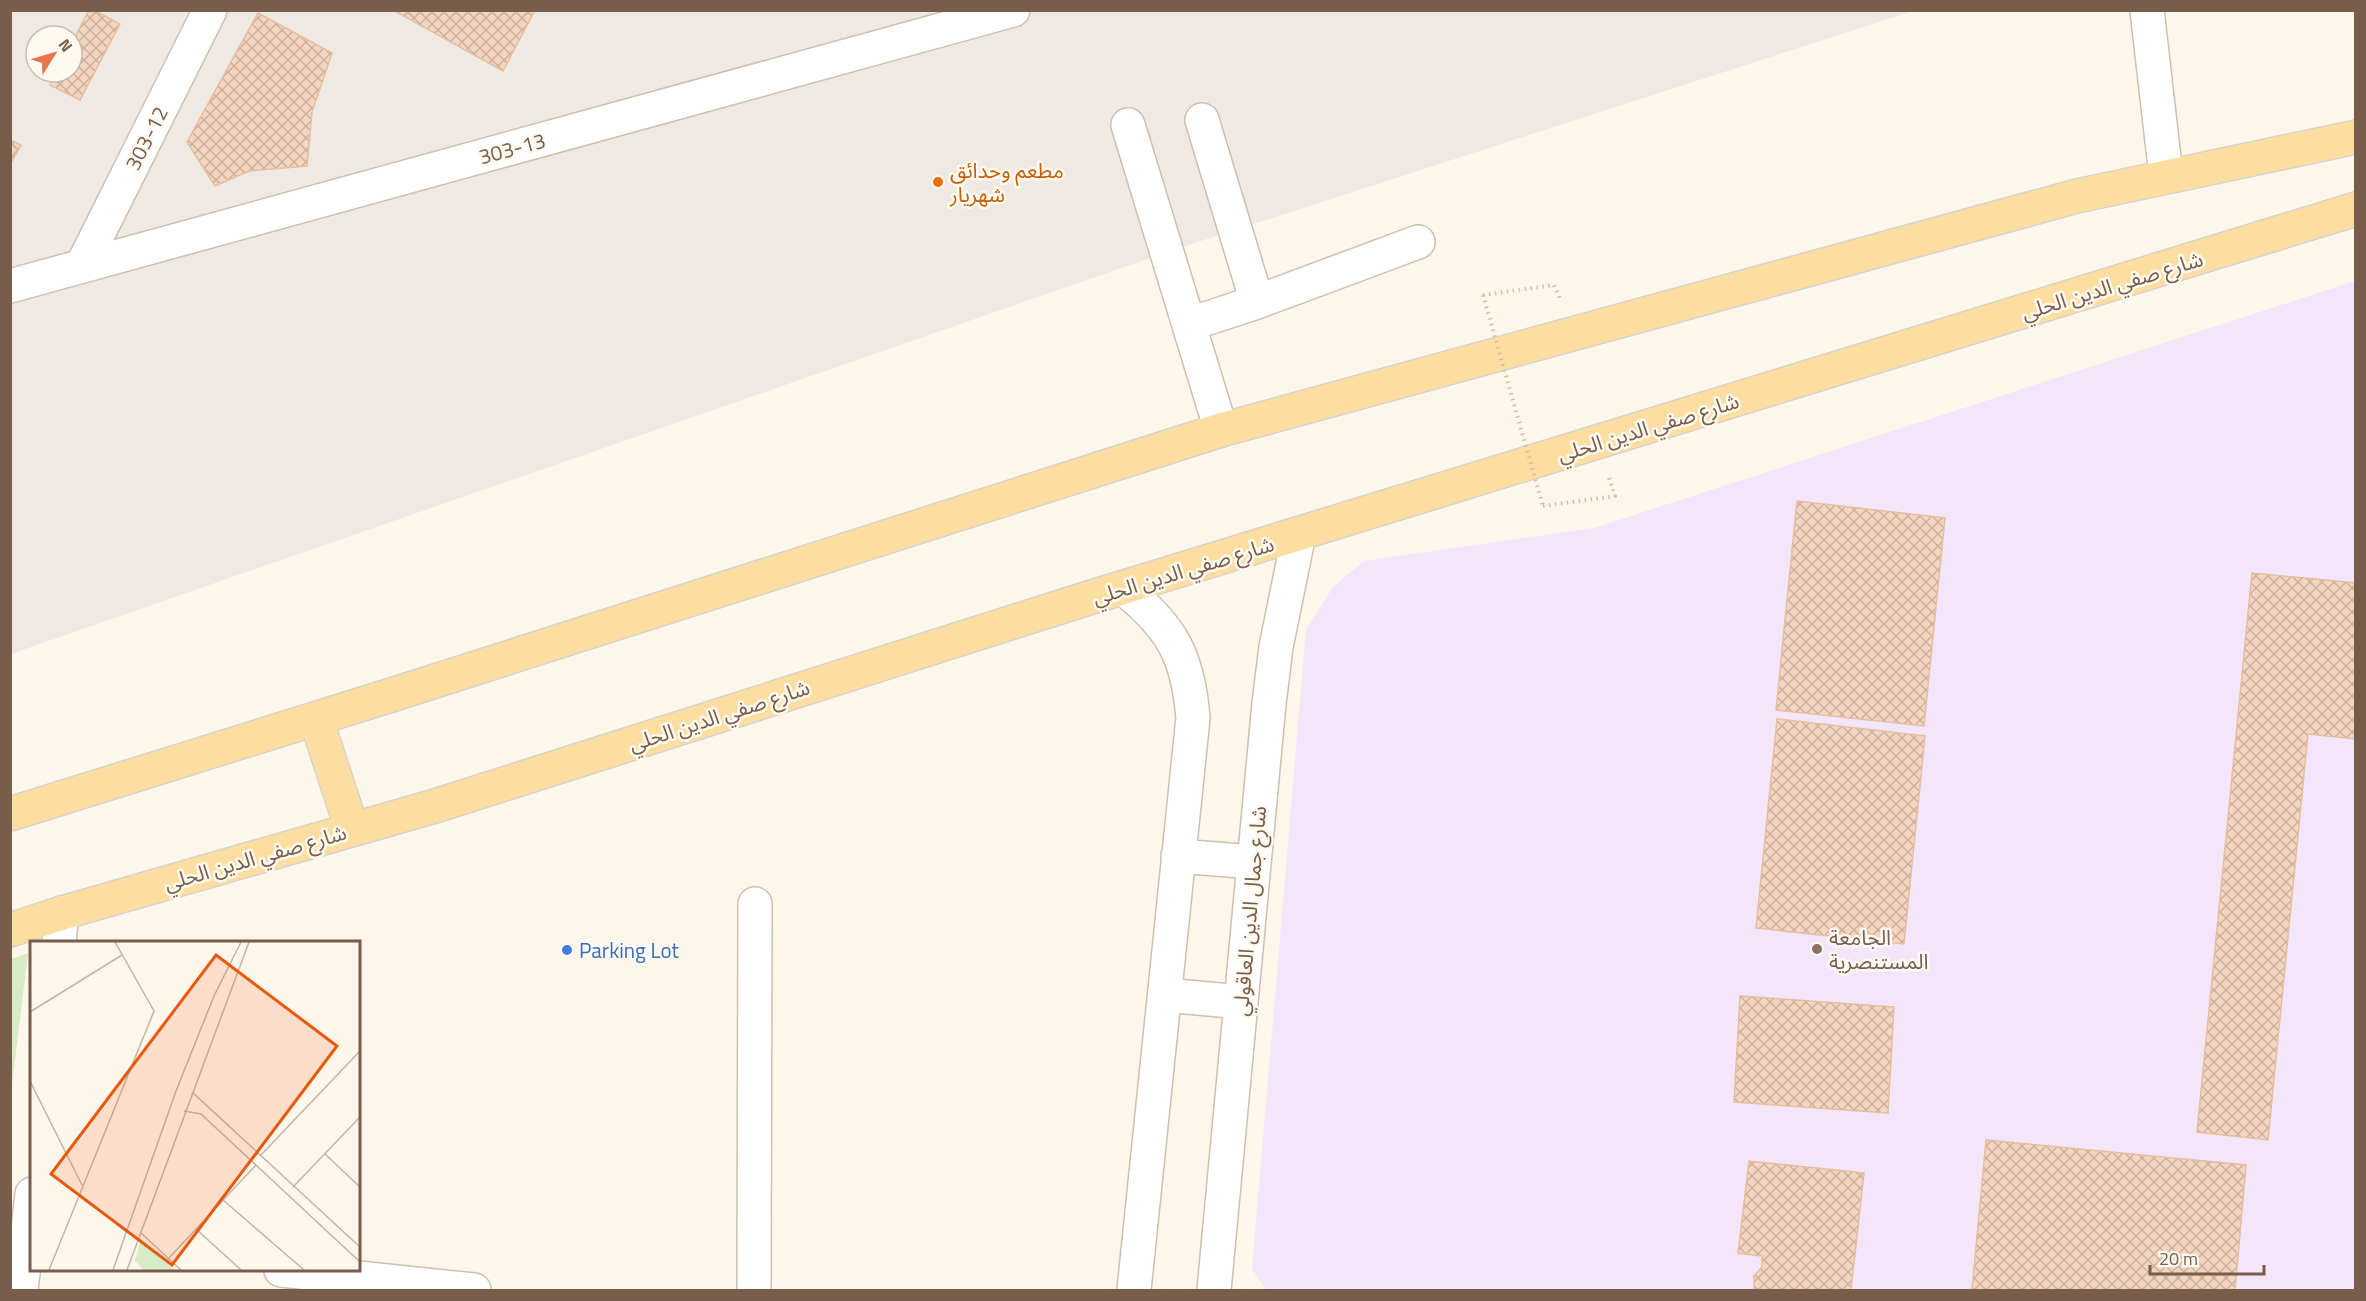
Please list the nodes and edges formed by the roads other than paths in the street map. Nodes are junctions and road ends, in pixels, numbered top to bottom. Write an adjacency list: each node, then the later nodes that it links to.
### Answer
1 (210, 10): 10 (street, 303-12)
2 (1013, 10): 10 (street, 303-13)
3 (2147, 10): 7 (street)
4 (1202, 120): 12 (street)
5 (1128, 125): 13 (street)
6 (2355, 137): 7 (main road)
7 (2166, 177): 14 (main road)
8 (2355, 209): 15 (main road, شارع صفي الدين الحلي)
9 (1418, 243): 12 (street)
10 (82, 266): 11 (street, 303-13)
11 (10, 286)
12 (1257, 302): 13 (street)
13 (1190, 324): 14 (street)
14 (1221, 430): 17 (main road)
15 (1299, 534): 16 (main road, شارع صفي الدين الحلي); 21 (street, شارع جمال الدين العاقولي)
16 (1123, 588): 19 (main road, شارع صفي الدين الحلي); 20 (street)
17 (316, 719): 18 (main road); 19 (main road)
18 (10, 814)
19 (352, 829): 23 (main road, شارع صفي الدين الحلي)
20 (1178, 856): 21 (street); 25 (street)
21 (1254, 862): 26 (street, شارع جمال الدين العاقولي)
22 (755, 904): 33 (street)
23 (61, 928): 24 (main road, شارع صفي الدين الحلي)
24 (10, 930)
25 (1165, 995): 26 (street); 34 (street)
26 (1241, 1002): 35 (street, شارع جمال الدين العاقولي)
27 (30, 1226): 28 (street)
28 (29, 1242): 31 (street)
29 (293, 1271): 30 (street)
30 (377, 1285): 32 (street)
31 (21, 1290)
32 (474, 1290)
33 (754, 1290)
34 (1134, 1290)
35 (1214, 1290)

